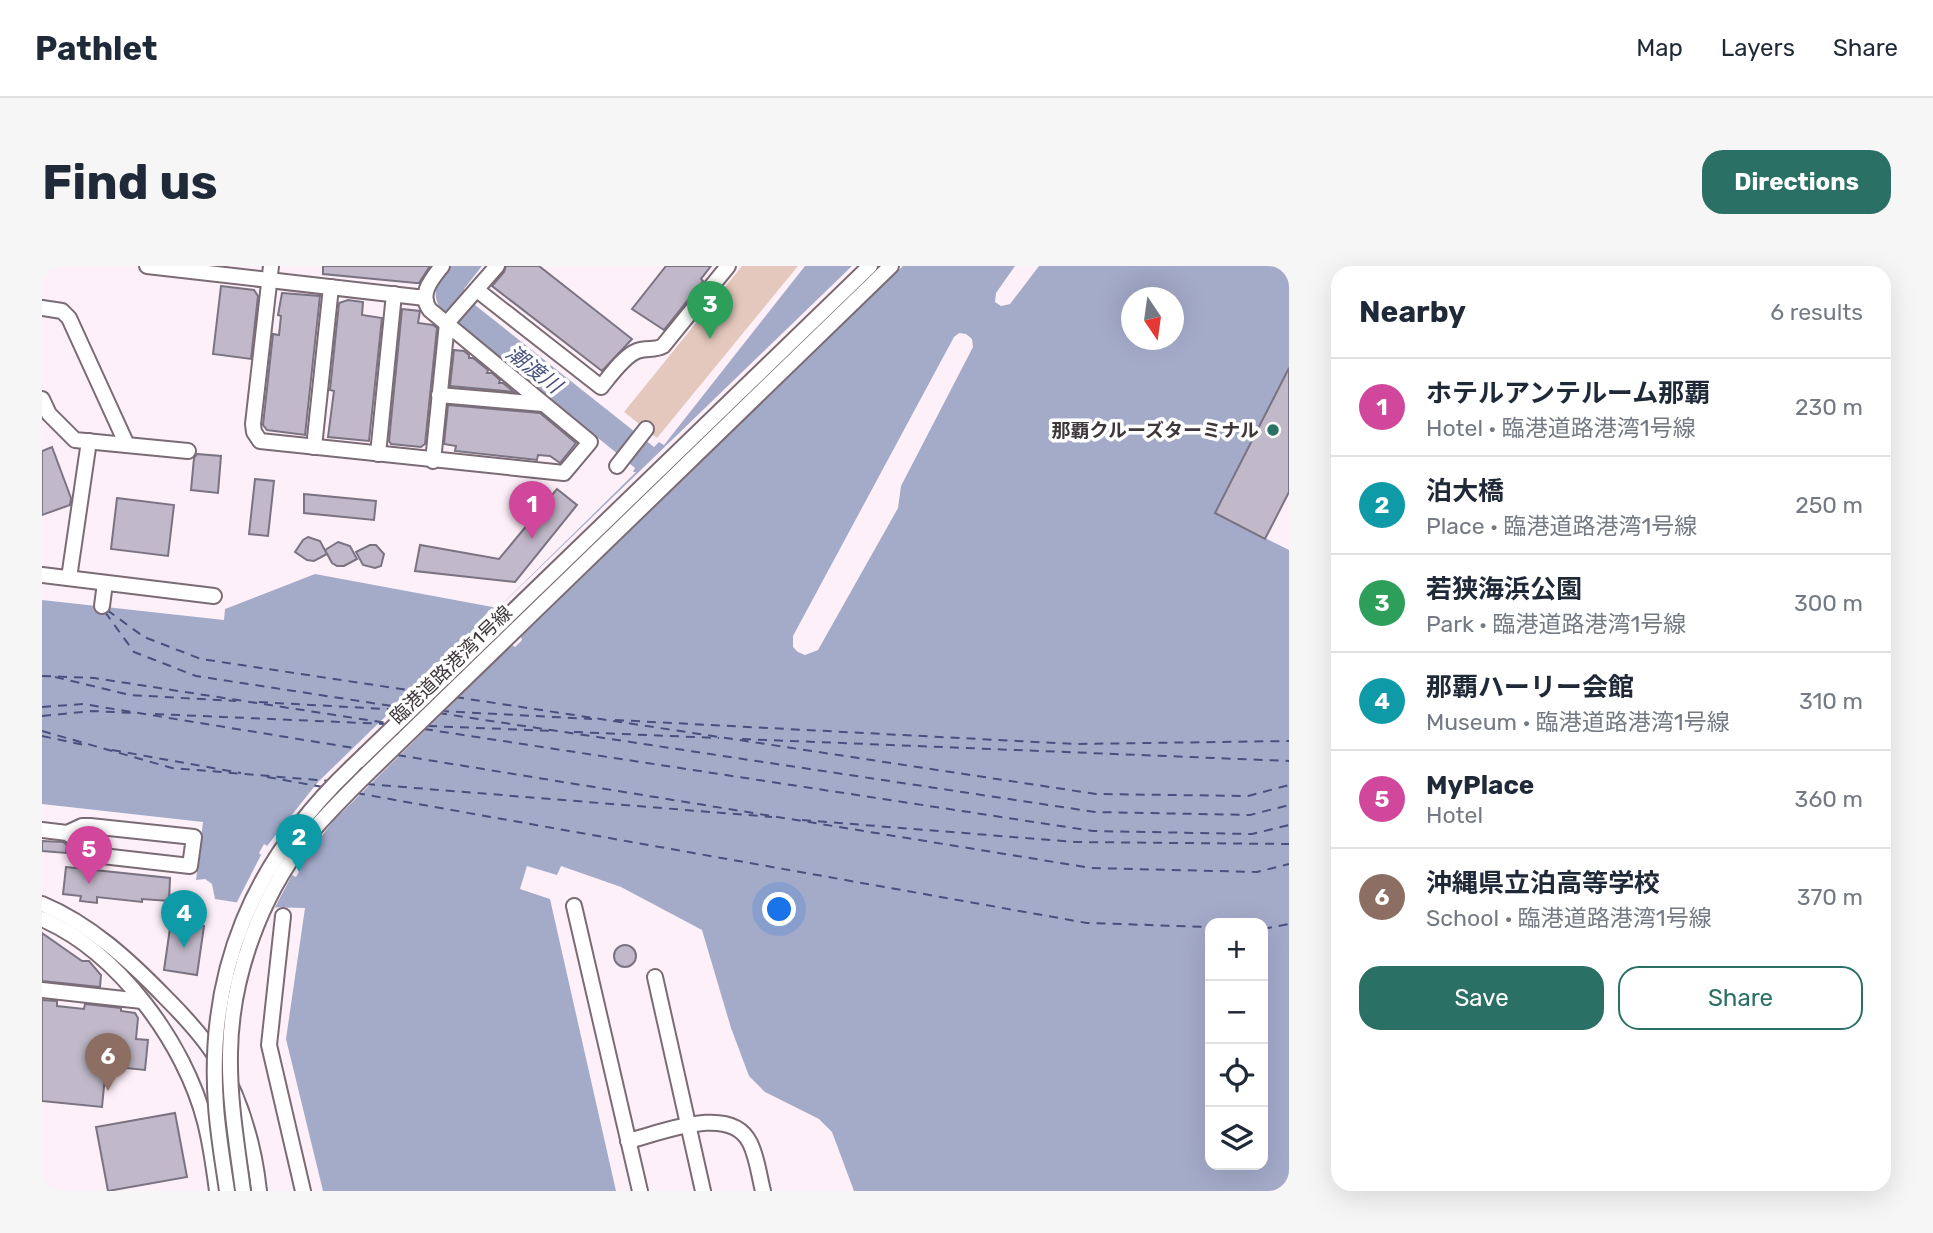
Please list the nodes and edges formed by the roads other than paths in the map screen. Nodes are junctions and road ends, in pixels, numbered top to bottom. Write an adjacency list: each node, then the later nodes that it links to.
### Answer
1 (497, 266): 10 (street)
2 (728, 266): 10 (street)
3 (870, 266): 43 (street, 臨港道路港湾1号線, bridge)
4 (891, 266): 44 (street, 臨港道路港湾1号線, bridge)
5 (156, 267): 7 (street)
6 (439, 267): 11 (street)
7 (270, 273): 8 (street); 21 (street)
8 (331, 287): 9 (street); 21 (street)
9 (394, 294): 11 (street); 23 (street)
10 (474, 294): 13 (street)
11 (425, 298): 13 (street)
12 (42, 308): 20 (street)
13 (450, 321): 14 (street); 16 (street)
14 (439, 395): 16 (street); 24 (street)
15 (42, 399): 17 (street)
16 (543, 404): 24 (street)
17 (45, 415): 19 (street)
18 (646, 429): 25 (street)
19 (89, 441): 20 (street); 27 (street)
20 (127, 445): 22 (street)
21 (314, 447): 23 (street)
22 (188, 452)
23 (378, 454): 24 (street)
24 (433, 461)
25 (617, 466)
26 (42, 575): 27 (street)
27 (69, 578): 28 (street)
28 (105, 583): 29 (street); 30 (street)
29 (214, 596)
30 (102, 606)
31 (42, 830): 32 (street)
32 (67, 833): 32 (street)
33 (42, 904): 45 (street)
34 (574, 906): 41 (street)
35 (283, 916): 46 (street)
36 (42, 919): 39 (street)
37 (655, 977): 40 (street)
38 (42, 990): 39 (street)
39 (142, 1001): 42 (street)
40 (688, 1126): 41 (street); 48 (street); 49 (street)
41 (628, 1141): 47 (street)
42 (218, 1191)
43 (227, 1191)
44 (243, 1191)
45 (259, 1191)
46 (303, 1191)
47 (640, 1191)
48 (703, 1191)
49 (763, 1191)

